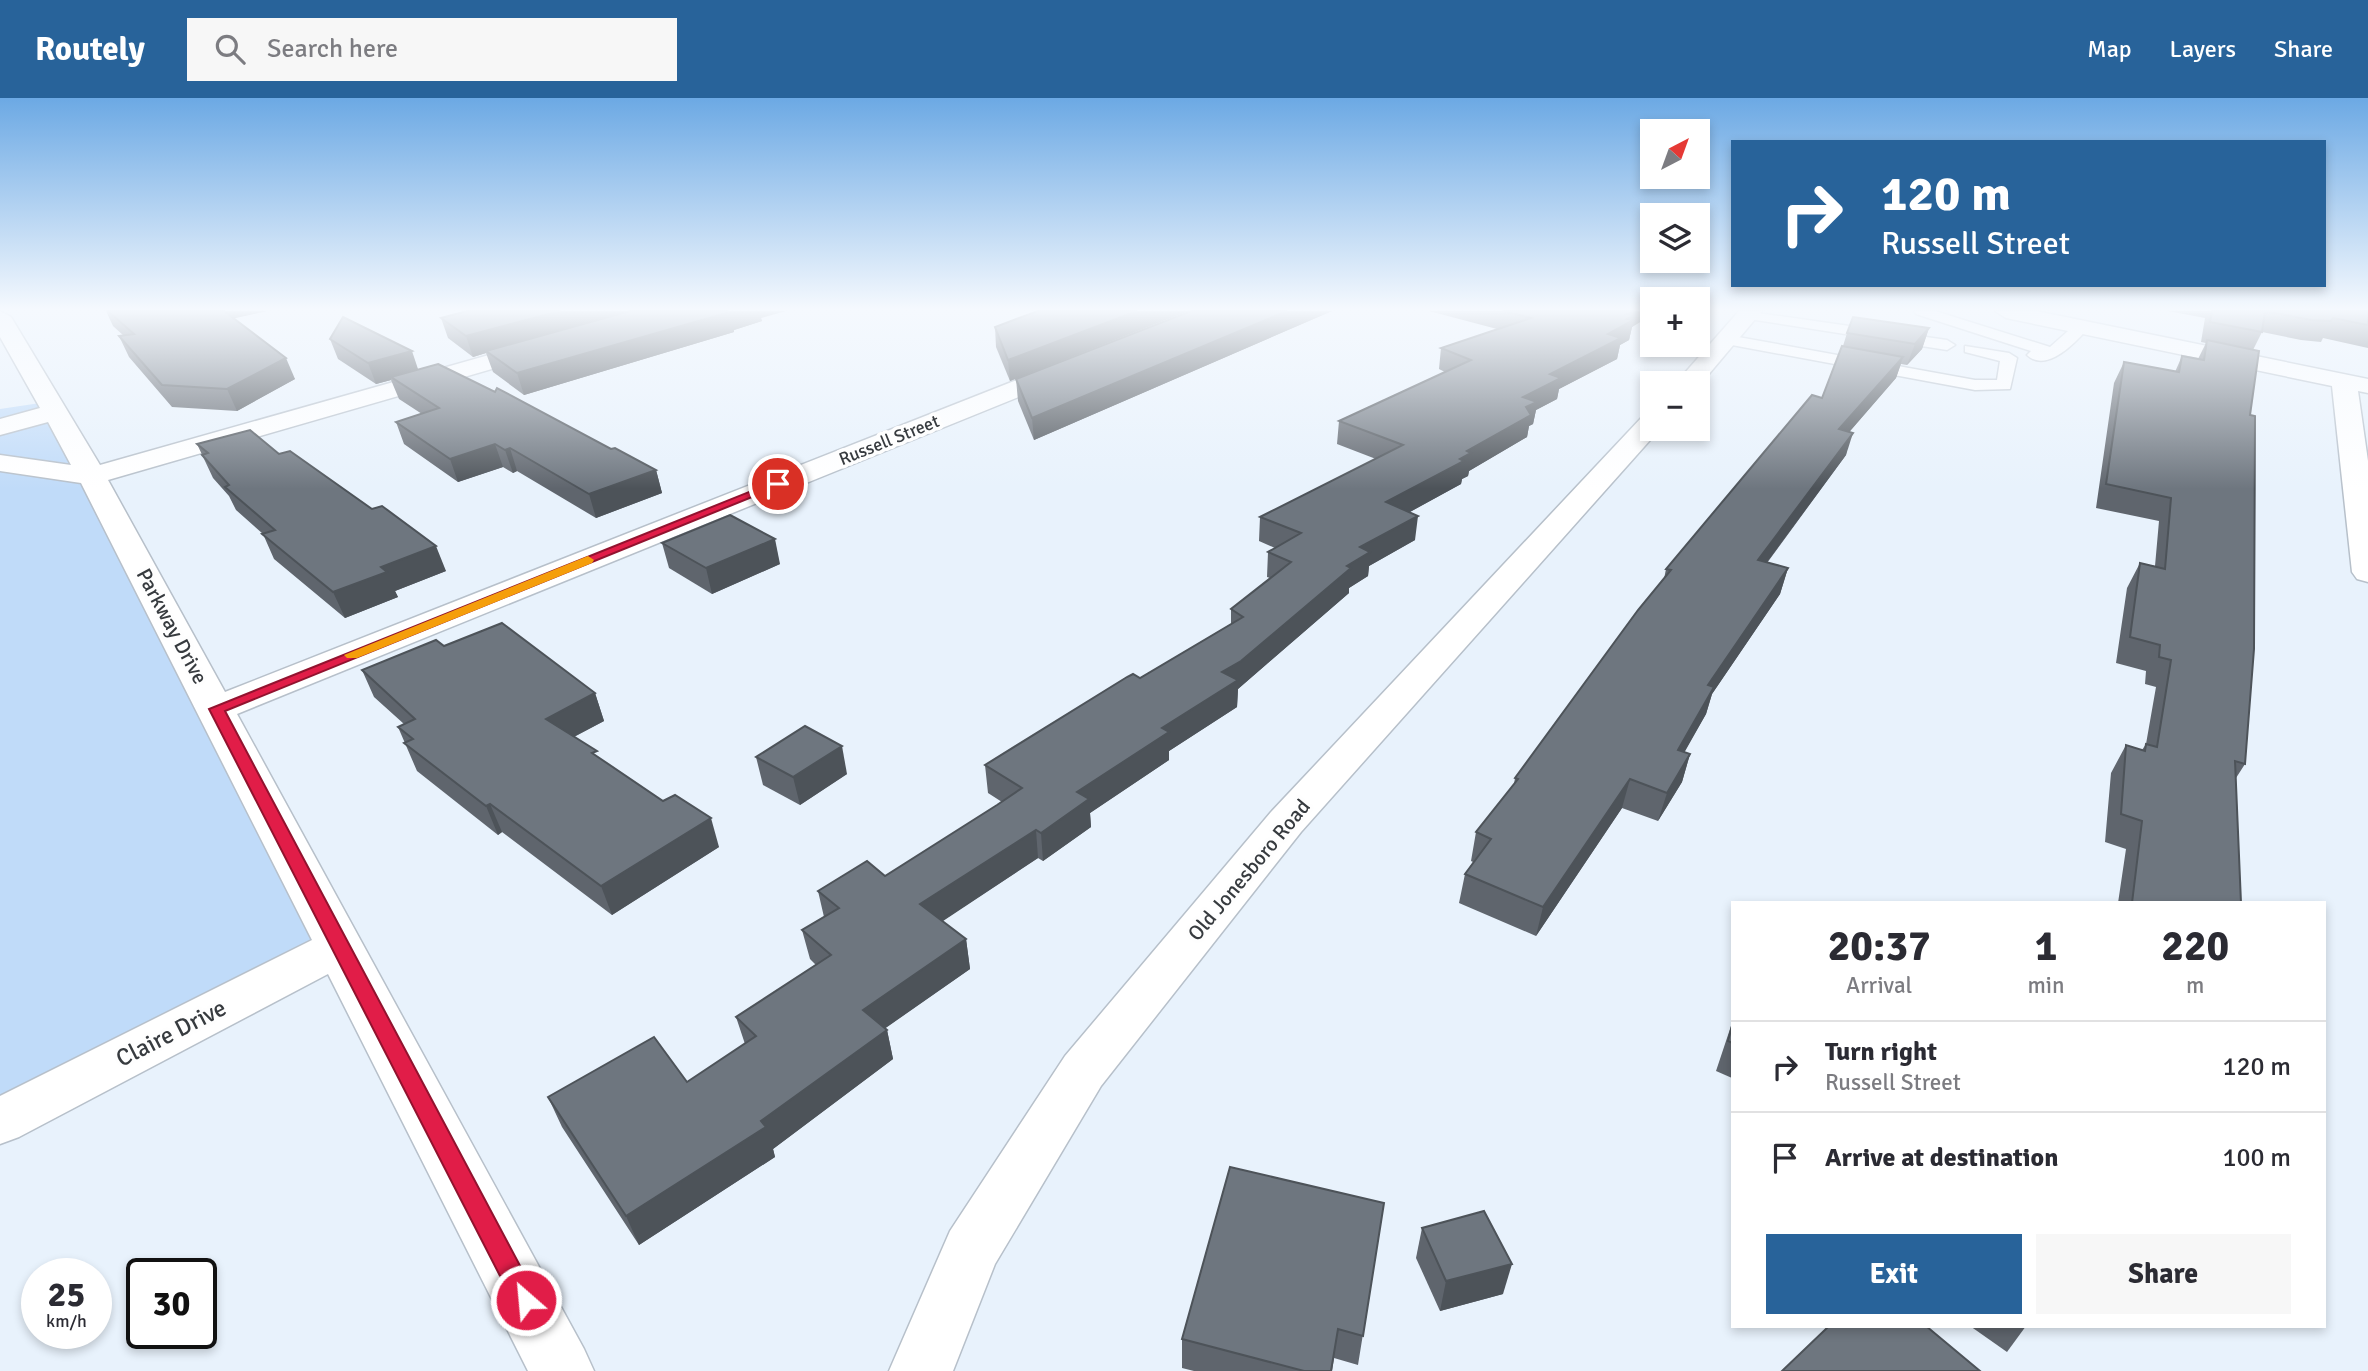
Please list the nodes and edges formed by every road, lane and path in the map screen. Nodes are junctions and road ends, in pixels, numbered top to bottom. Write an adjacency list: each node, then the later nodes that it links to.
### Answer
1 (30, 370): 8 (street, Parkway Drive)
2 (458, 370): 12 (street)
3 (1062, 370): 14 (street, Russell Street)
4 (1895, 370): 5 (lane)
5 (2007, 370)
6 (2292, 370): 7 (street)
7 (2356, 384): 13 (street)
8 (54, 412): 9 (street); 12 (street, Parkway Drive)
9 (0, 427)
10 (1640, 435): 18 (street, Old Jonesboro Road)
11 (0, 463): 12 (street)
12 (92, 476): 14 (street, Parkway Drive)
13 (2368, 572)
14 (216, 709): 15 (street, Parkway Drive)
15 (341, 946): 16 (street, Claire Drive); 17 (street, Parkway Drive)
16 (0, 1121)
17 (562, 1371)
18 (921, 1371)

